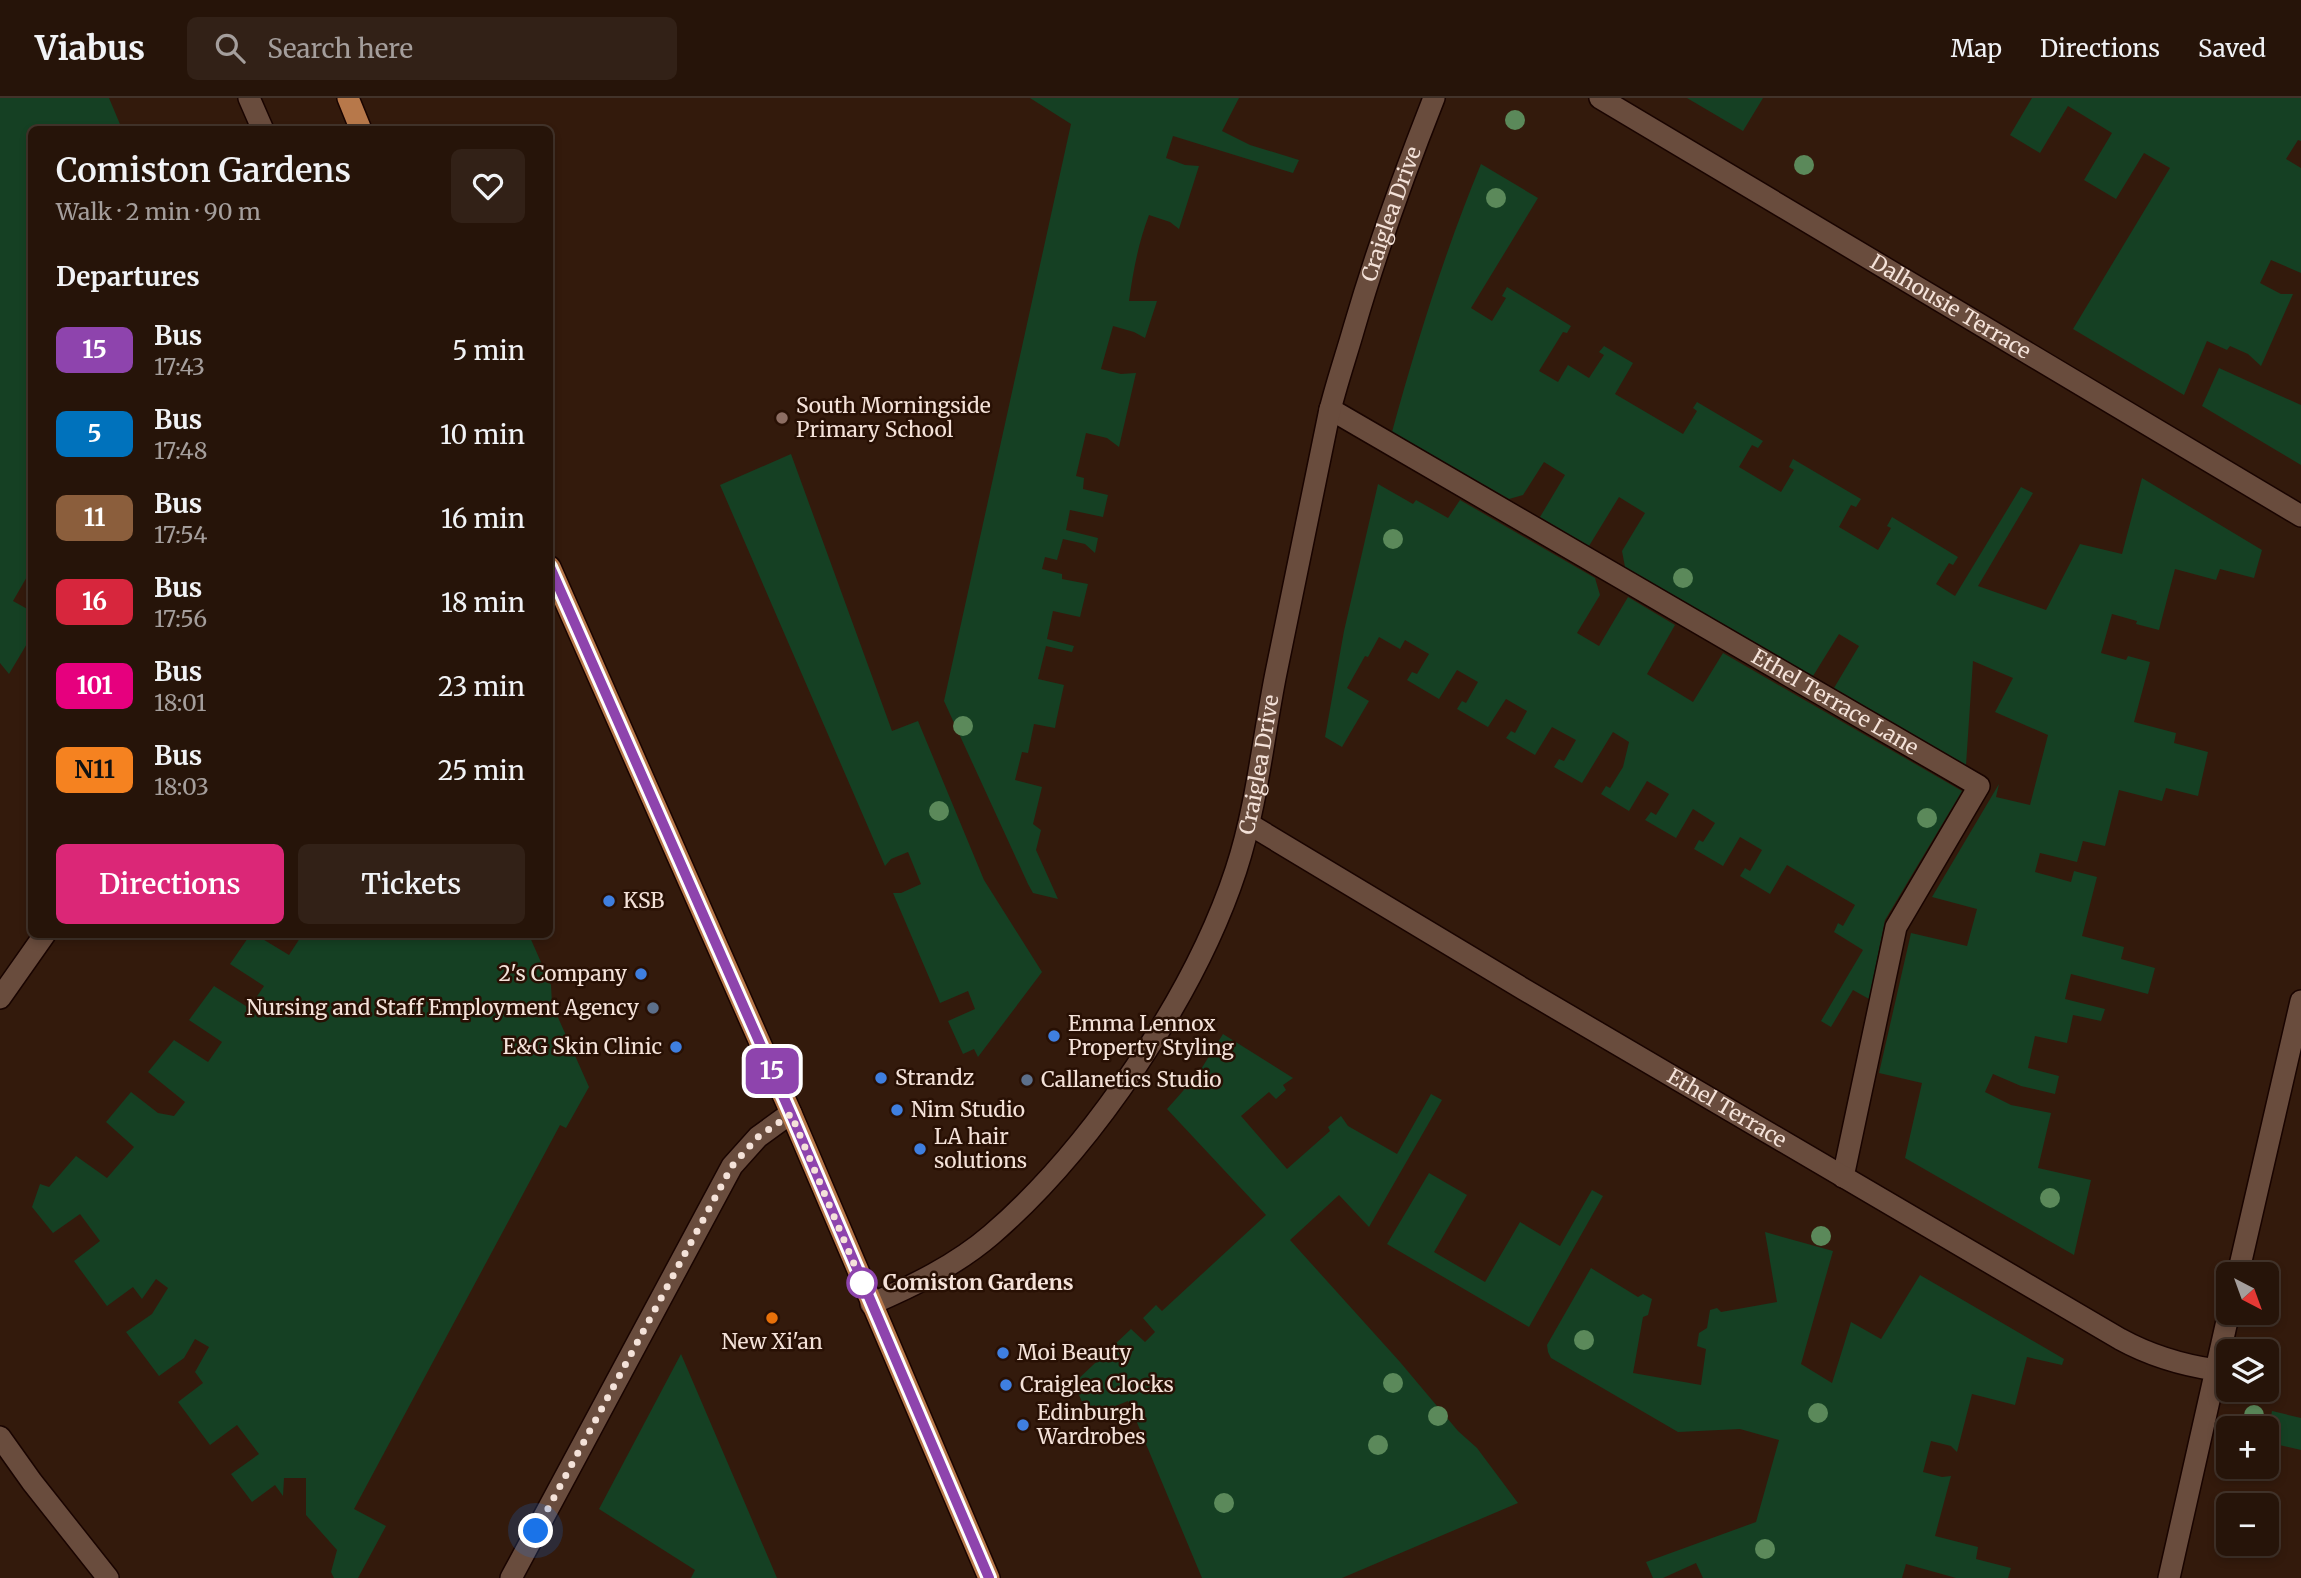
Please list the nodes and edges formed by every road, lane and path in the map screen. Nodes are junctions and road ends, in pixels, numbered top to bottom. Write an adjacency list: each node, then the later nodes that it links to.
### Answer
1 (249, 98): 5 (street)
2 (348, 98): 6 (main road)
3 (1434, 98): 7 (street, Craiglea Drive)
4 (1600, 98): 8 (street, Dalhousie Terrace)
5 (261, 126)
6 (359, 126)
7 (1330, 410): 10 (street, Craiglea Drive); 15 (street, Ethel Terrace Lane)
8 (2301, 516)
9 (553, 574): 14 (main road)
10 (1249, 824): 15 (street, Ethel Terrace); 17 (street, Craiglea Drive)
11 (42, 938): 12 (street)
12 (0, 998)
13 (2301, 1001): 16 (street)
14 (791, 1114): 17 (main road); 21 (street)
15 (1843, 1177): 18 (street, Ethel Terrace)
16 (2241, 1262)
17 (871, 1304): 22 (main road)
18 (2216, 1370): 23 (street)
19 (0, 1437): 20 (street)
20 (108, 1578)
21 (511, 1578)
22 (989, 1578)
23 (2169, 1578)

